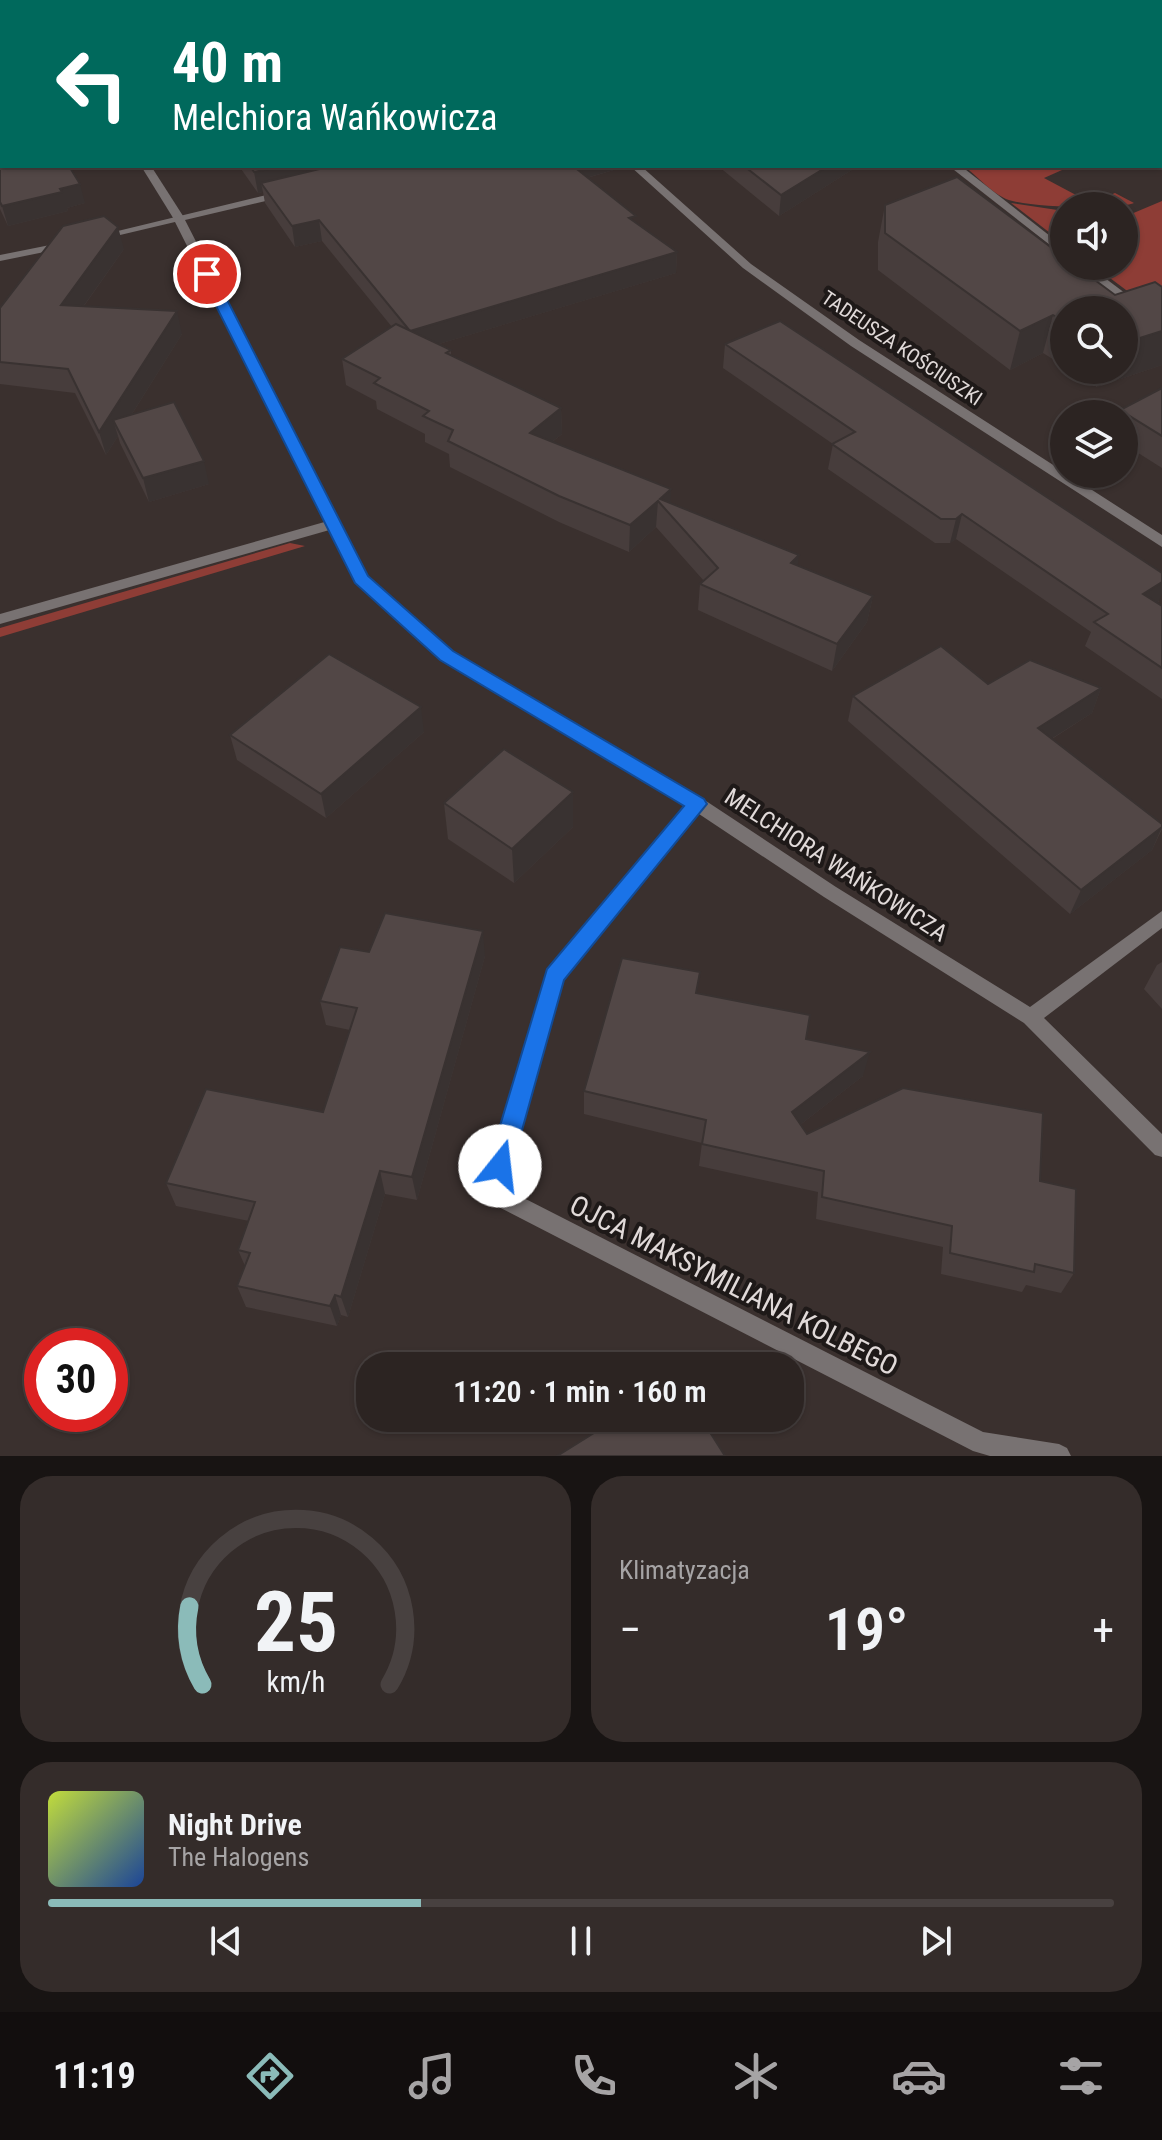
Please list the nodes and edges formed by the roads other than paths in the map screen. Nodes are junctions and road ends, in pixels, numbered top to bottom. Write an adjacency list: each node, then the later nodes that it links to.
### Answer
1 (147, 168): 5 (street, MELCHIORA WAŃKOWICZA)
2 (637, 168): 13 (street, TADEUSZA KOŚCIUSZKI)
3 (957, 168): 7 (street)
4 (297, 191): 5 (street)
5 (179, 219): 6 (street); 12 (street, MELCHIORA WAŃKOWICZA)
6 (90, 239)
7 (1050, 242)
8 (75, 243): 9 (street)
9 (0, 258)
10 (1100, 280): 11 (street)
11 (1162, 327)
12 (335, 524): 14 (street); 15 (street, MELCHIORA WAŃKOWICZA)
13 (1162, 542)
14 (0, 619)
15 (697, 804): 17 (street, MELCHIORA WAŃKOWICZA); 19 (street, OJCA MAKSYMILIANA KOLBEGO)
16 (1162, 918): 17 (street)
17 (1031, 1017): 18 (street, MELCHIORA WAŃKOWICZA)
18 (1162, 1148)
19 (1059, 1456)

